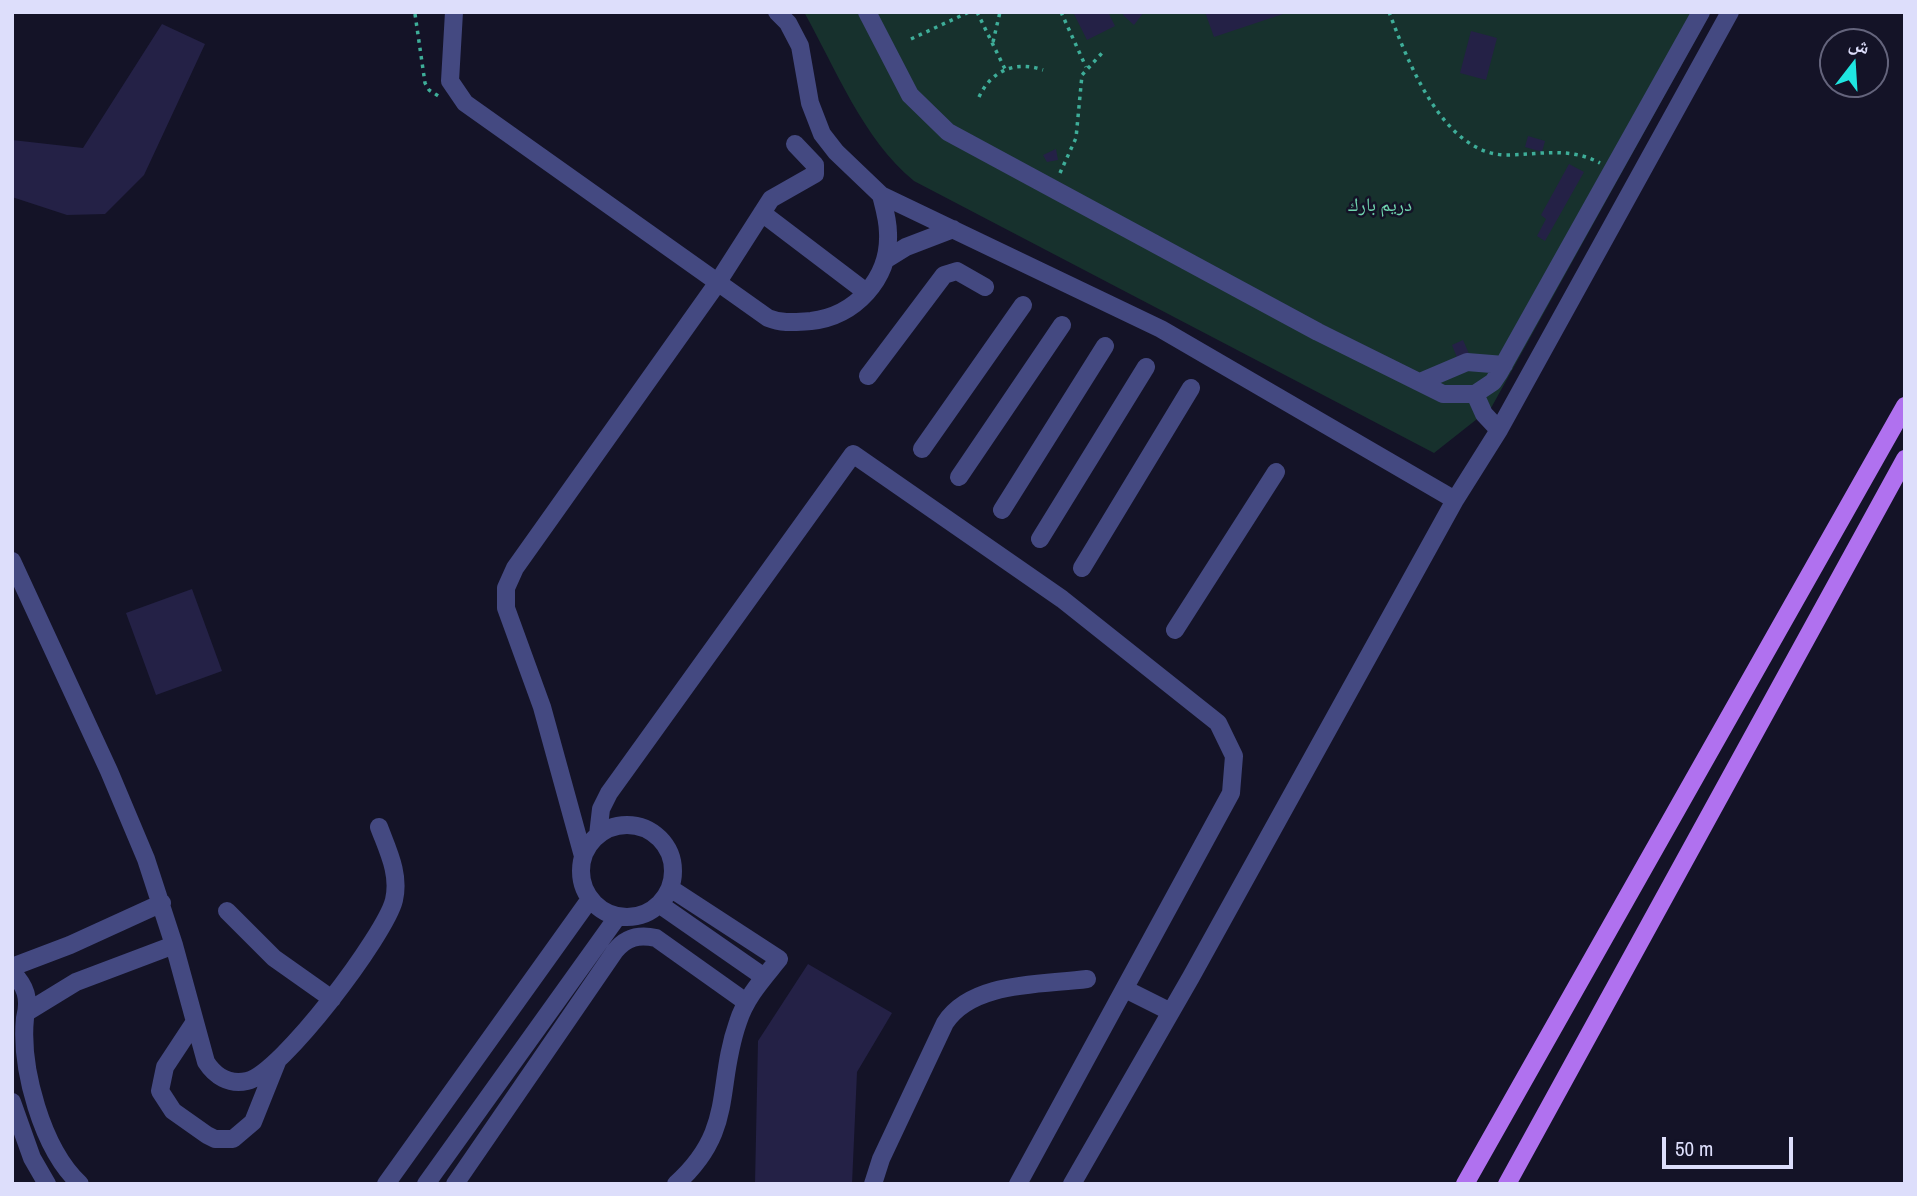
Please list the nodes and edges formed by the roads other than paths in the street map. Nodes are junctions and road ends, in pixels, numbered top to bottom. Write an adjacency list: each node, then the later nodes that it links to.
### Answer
1 (454, 12): 11 (street)
2 (777, 12): 7 (street)
3 (867, 12): 20 (street)
4 (1701, 12): 17 (street)
5 (1730, 12): 24 (street)
6 (795, 144): 8 (street)
7 (881, 195): 9 (street); 10 (street)
8 (762, 214): 11 (street); 13 (street)
9 (953, 229): 10 (street); 29 (street)
10 (884, 260): 13 (street)
11 (716, 285): 13 (street); 37 (street)
12 (985, 287): 19 (street)
13 (866, 292)
14 (1023, 305): 25 (street)
15 (1062, 325): 28 (street)
16 (1105, 346): 30 (street)
17 (1504, 365): 20 (street); 22 (street)
18 (1146, 367): 31 (street)
19 (868, 376)
20 (1420, 382): 22 (street)
21 (1191, 388): 33 (street)
22 (1475, 394): 24 (street)
23 (1905, 406): 67 (main road)
24 (1499, 430): 29 (street)
25 (922, 449)
26 (1905, 459): 68 (main road)
27 (1276, 472): 34 (street)
28 (959, 477)
29 (1455, 500): 52 (street)
30 (1002, 510)
31 (1041, 539)
32 (12, 561): 40 (street)
33 (1082, 568)
34 (1175, 630)
35 (379, 828): 50 (street)
36 (598, 835): 37 (street); 38 (street); 49 (street)
37 (583, 856): 39 (street)
38 (670, 888): 41 (street); 47 (street)
39 (590, 899): 43 (street); 60 (street)
40 (162, 904): 44 (street); 45 (street)
41 (659, 904): 43 (street); 47 (street)
42 (227, 911): 50 (street)
43 (618, 916): 61 (street)
44 (174, 945): 53 (street); 54 (street)
45 (12, 967)
46 (12, 972): 53 (street)
47 (764, 977): 51 (street)
48 (1087, 979): 64 (street)
49 (1125, 989): 52 (street); 65 (street)
50 (332, 999): 56 (street)
51 (746, 1002): 62 (street); 63 (street)
52 (1171, 1012): 66 (street)
53 (26, 1015): 55 (street); 59 (street)
54 (194, 1023): 56 (street); 56 (street)
55 (12, 1034)
56 (278, 1061)
57 (12, 1102): 58 (street)
58 (47, 1184)
59 (80, 1184)
60 (386, 1184)
61 (426, 1184)
62 (455, 1184)
63 (676, 1184)
64 (873, 1184)
65 (1018, 1184)
66 (1072, 1184)
67 (1465, 1184)
68 (1507, 1184)

